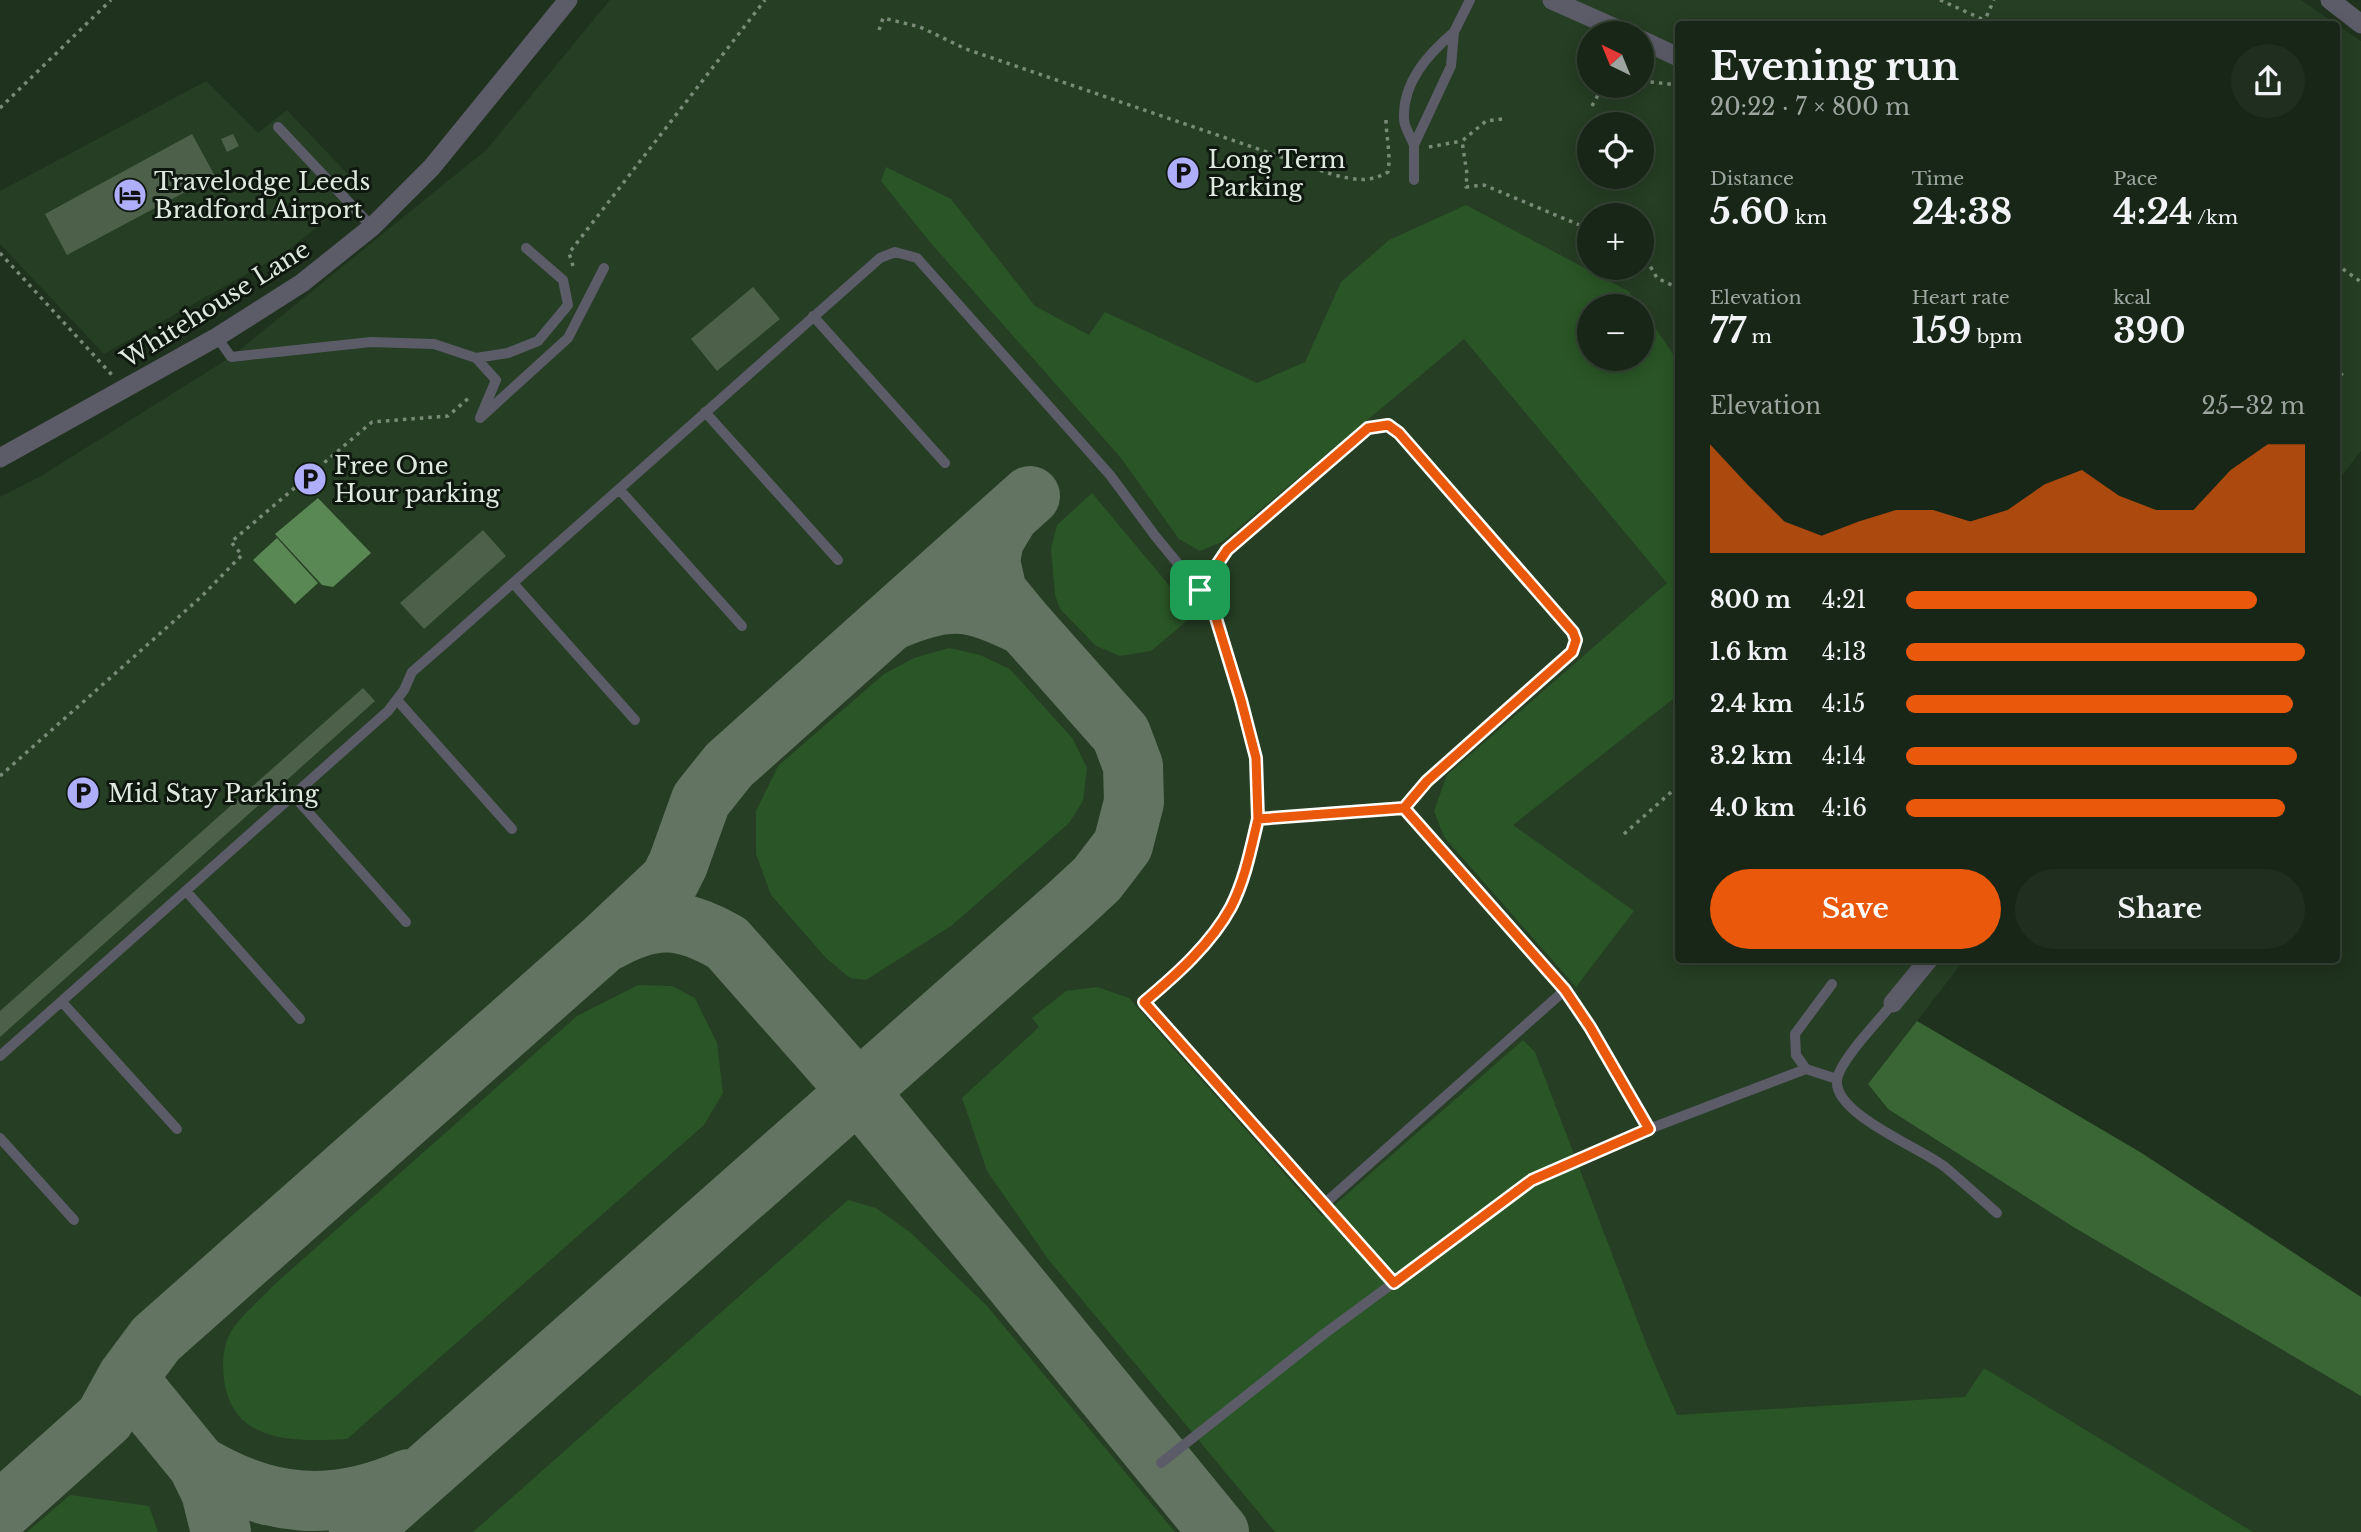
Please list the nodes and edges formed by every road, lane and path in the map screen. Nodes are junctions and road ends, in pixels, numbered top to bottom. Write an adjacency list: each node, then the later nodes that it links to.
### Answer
1 (111, 0): 21 (path)
2 (568, 0): 28 (street, Whitehouse Lane)
3 (765, 0): 33 (path)
4 (1470, 0): 14 (lane)
5 (1552, 0): 9 (street)
6 (1940, 0): 10 (path)
7 (1994, 0): 11 (path)
8 (2330, 0): 12 (street)
9 (1599, 21)
10 (1982, 21)
11 (1984, 21)
12 (2361, 24)
13 (879, 30): 22 (path)
14 (1454, 32): 25 (lane); 25 (lane)
15 (1654, 46): 16 (street)
16 (1675, 56)
17 (1654, 82): 18 (path)
18 (1675, 85)
19 (1596, 98): 20 (path)
20 (1592, 106)
21 (0, 108)
22 (1387, 114)
23 (1502, 119): 27 (path)
24 (278, 127): 28 (lane)
25 (1414, 145): 26 (lane)
26 (1414, 180)
27 (1577, 224)
28 (372, 228): 38 (street, Whitehouse Lane)
29 (526, 248): 39 (lane)
30 (0, 253): 43 (path)
31 (2340, 267): 35 (path)
32 (604, 268): 41 (lane)
33 (575, 272)
34 (1654, 273): 36 (path)
35 (2361, 282)
36 (1675, 287)
37 (813, 316): 44 (lane); 46 (lane); 50 (lane)
38 (217, 337): 39 (lane); 43 (street, Whitehouse Lane)
39 (476, 358): 41 (lane)
40 (2344, 370): 42 (path)
41 (493, 376): 54 (path)
42 (2340, 376)
43 (125, 389): 45 (street, Whitehouse Lane)
44 (705, 412): 47 (lane); 48 (lane)
45 (0, 458)
46 (945, 463)
47 (619, 489): 49 (lane); 51 (lane)
48 (838, 560)
49 (513, 583): 52 (lane); 53 (lane)
50 (1200, 590): 57 (lane); 58 (lane)
51 (742, 626)
52 (397, 700): 56 (lane); 59 (lane)
53 (635, 720)
54 (0, 776)
55 (1675, 789): 60 (path)
56 (293, 795): 61 (lane); 62 (lane)
57 (1404, 808): 58 (lane); 65 (lane)
58 (1258, 819): 75 (lane)
59 (512, 829)
60 (1624, 834)
61 (186, 891): 66 (lane); 68 (lane)
62 (406, 922)
63 (1926, 963): 67 (street)
64 (1832, 985): 70 (lane)
65 (1565, 990): 73 (lane); 75 (lane)
66 (62, 1002): 69 (lane); 72 (lane)
67 (1893, 1003): 71 (lane)
68 (300, 1019)
69 (0, 1056)
70 (1806, 1069): 71 (lane); 73 (lane)
71 (1837, 1079): 76 (lane)
72 (177, 1129)
73 (1649, 1129): 78 (lane)
74 (0, 1138): 77 (lane)
75 (1323, 1205): 78 (lane)
76 (1997, 1213)
77 (74, 1220)
78 (1394, 1283): 79 (lane)
79 (1161, 1463)

